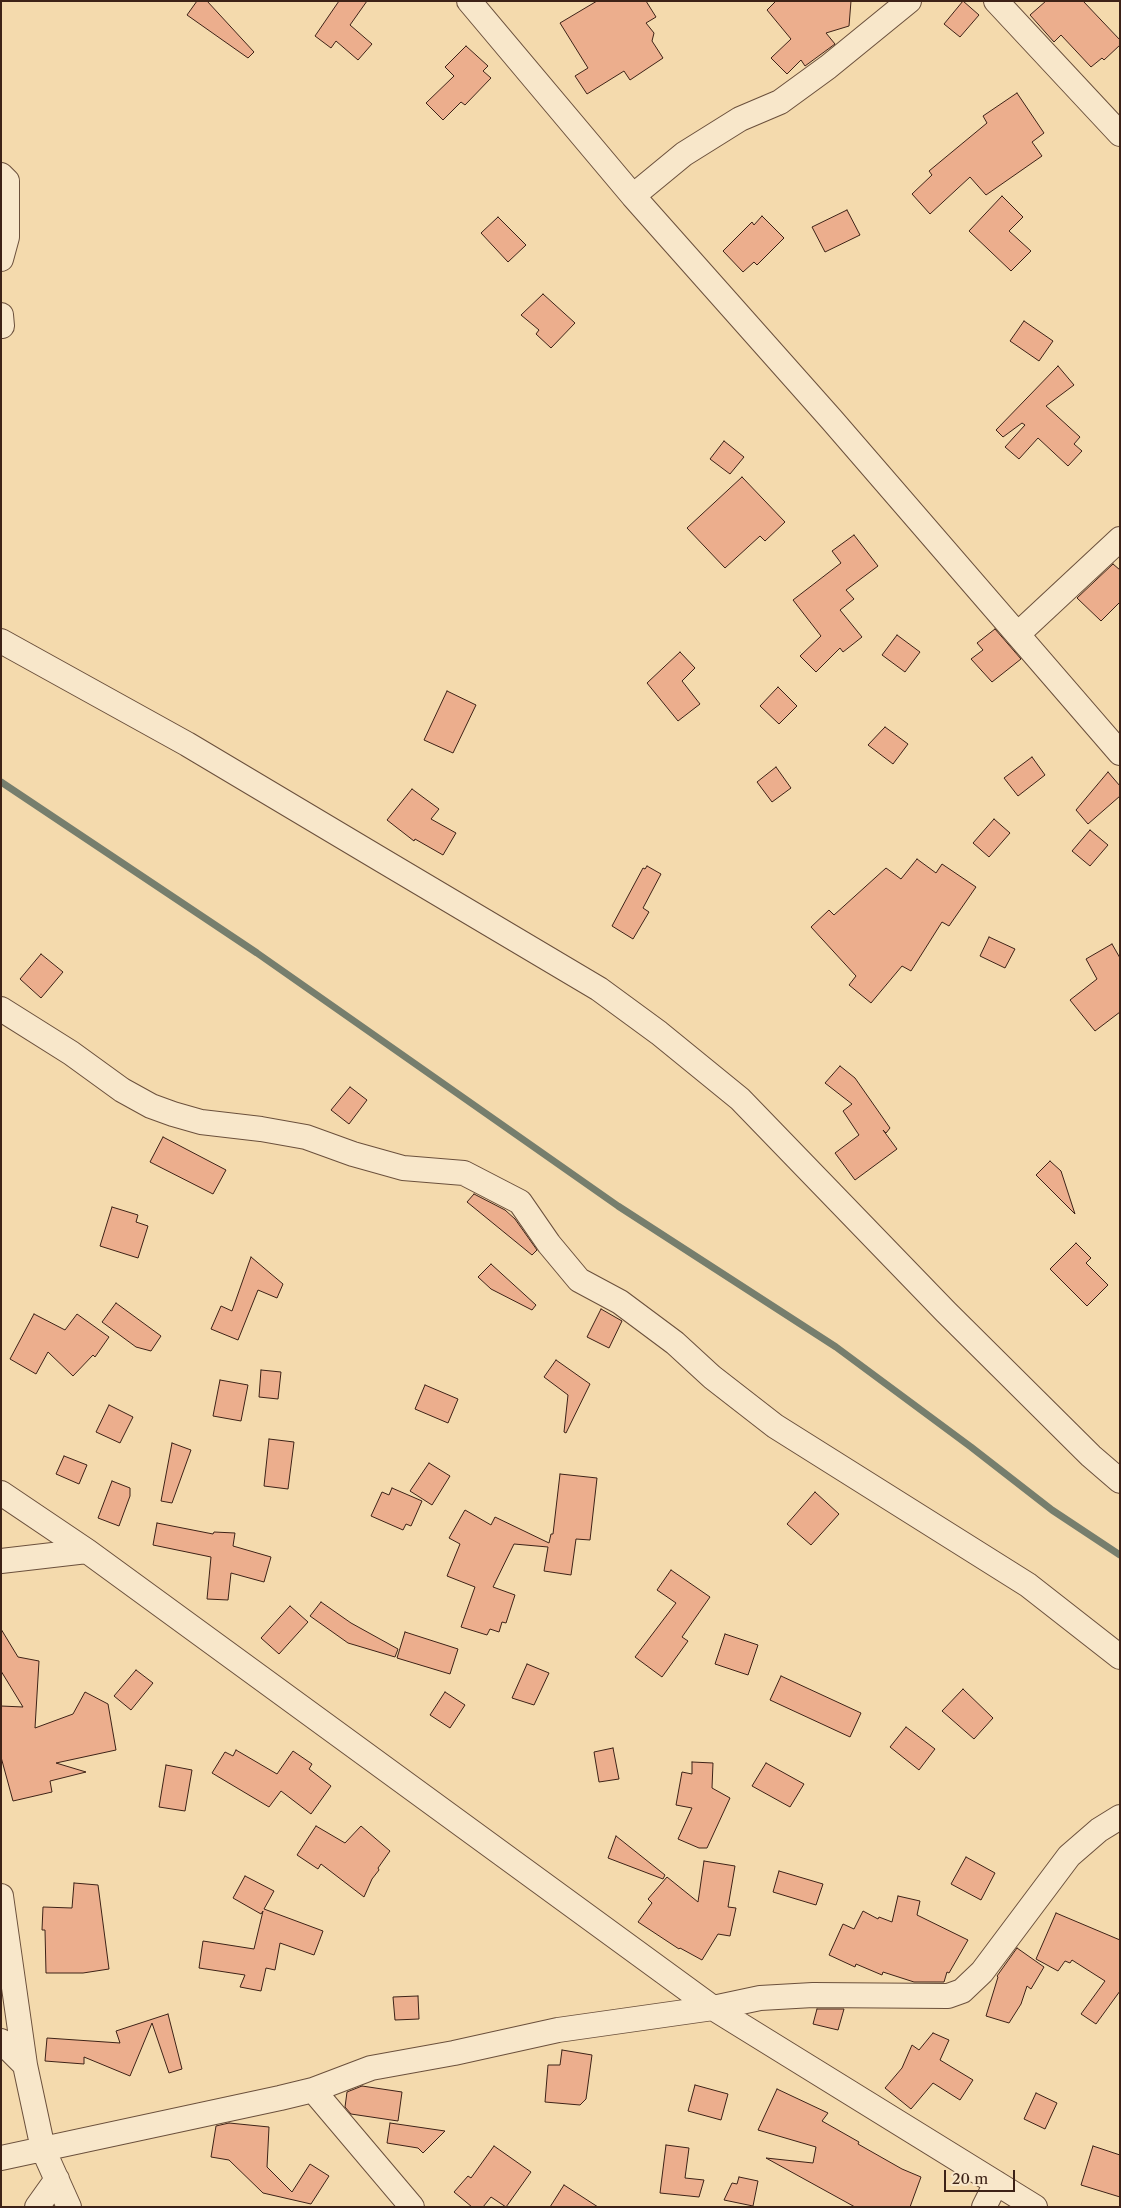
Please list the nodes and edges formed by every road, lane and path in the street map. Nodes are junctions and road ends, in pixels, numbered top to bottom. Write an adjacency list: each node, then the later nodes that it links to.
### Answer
1 (469, 1): 6 (street)
2 (909, 1): 6 (street)
3 (996, 1): 4 (street)
4 (1120, 134)
5 (1, 176): 7 (street)
6 (633, 196): 9 (street)
7 (1, 259)
8 (1120, 539): 9 (street)
9 (1018, 634): 11 (street)
10 (1, 641): 13 (street)
11 (1120, 753)
12 (1, 1009): 17 (street)
13 (1120, 1481)
14 (1, 1493): 15 (street)
15 (86, 1551): 16 (street); 20 (street)
16 (1, 1561)
17 (1120, 1657)
18 (1120, 1817): 20 (street)
19 (1, 1896): 22 (street)
20 (713, 2008): 23 (street); 27 (street)
21 (1, 2041): 22 (street)
22 (26, 2065): 24 (street)
23 (313, 2090): 24 (street); 30 (street)
24 (43, 2149): 25 (street); 26 (street)
25 (1, 2158)
26 (57, 2179): 28 (street); 29 (street)
27 (996, 2183): 31 (street); 32 (street)
28 (37, 2207)
29 (69, 2207)
30 (412, 2207)
31 (984, 2207)
32 (1035, 2207)

